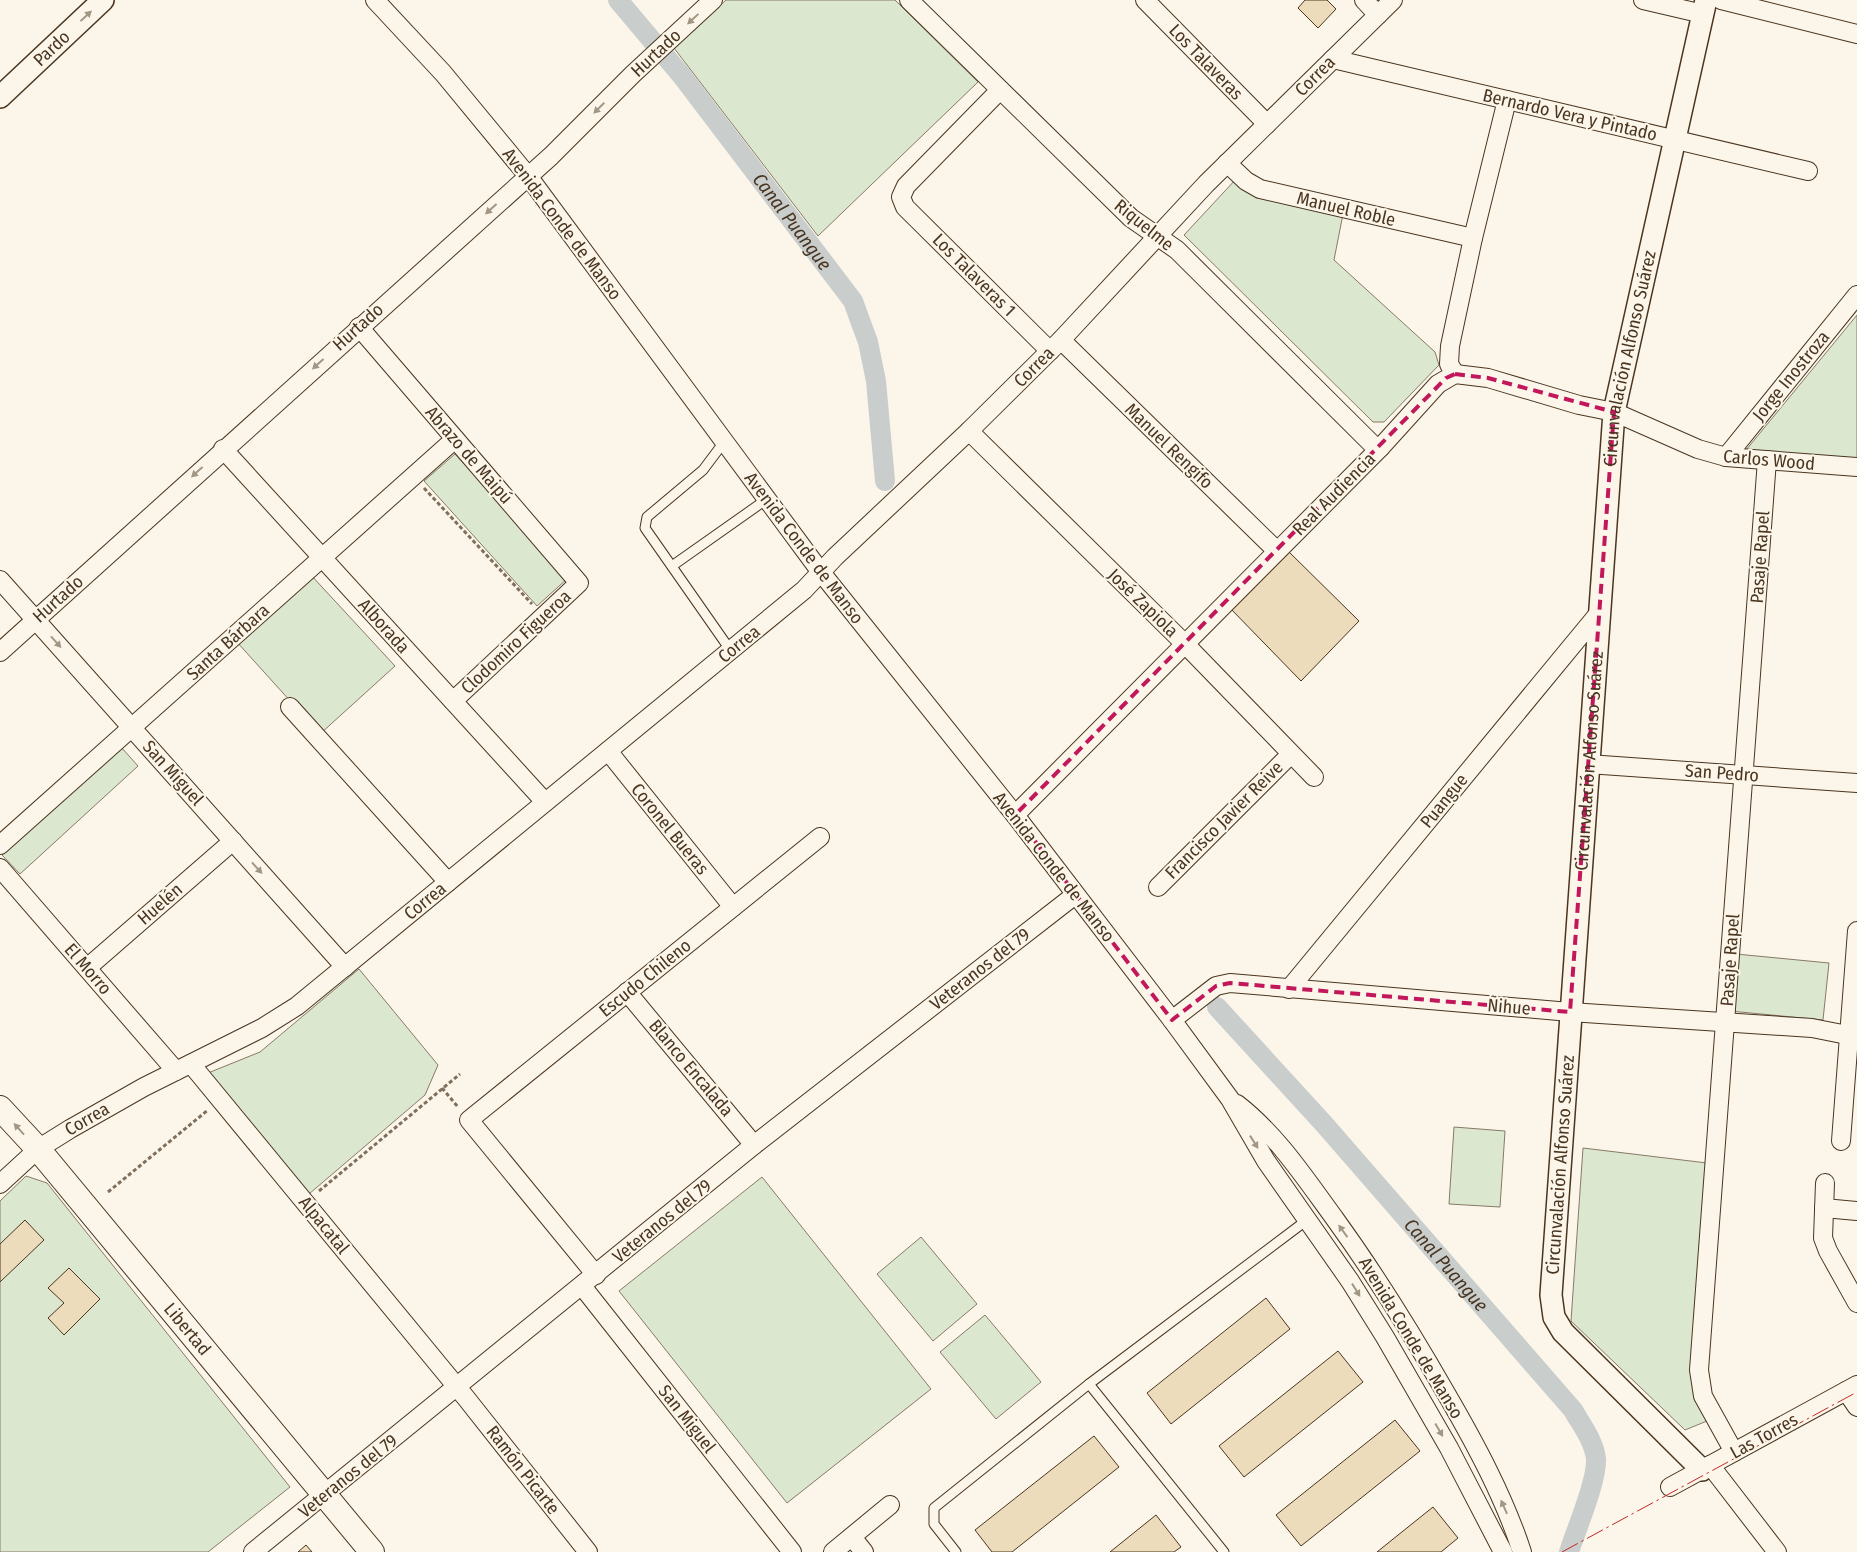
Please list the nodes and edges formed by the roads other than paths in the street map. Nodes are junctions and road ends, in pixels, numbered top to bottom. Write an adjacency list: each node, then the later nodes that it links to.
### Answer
1 (103, 0): 15 (street, Pardo, one-way to 1)
2 (375, 0): 21 (street, Avenida Conde de Manso)
3 (713, 0): 21 (street, Hurtado, one-way to 21)
4 (909, 0): 14 (street, Riquelme)
5 (1145, 0): 17 (street, Los Talaveras)
6 (1364, 0): 11 (street)
7 (1394, 0): 11 (street, Correa)
8 (1643, 0): 10 (street)
9 (1721, 0): 12 (street)
10 (1704, 7): 18 (street, Circunvalación Alfonso Suárez)
11 (1378, 15): 13 (street, Correa)
12 (1857, 34)
13 (1332, 59): 16 (street, Bernardo Vera y Pintado); 17 (street, Correa)
14 (1000, 90): 22 (street, Riquelme); 26 (street, Los Talaveras 1)
15 (0, 97)
16 (1507, 100): 18 (street, Bernardo Vera y Pintado); 23 (street)
17 (1267, 124): 19 (street, Correa)
18 (1675, 140): 20 (street, Bernardo Vera y Pintado); 28 (street, Circunvalación Alfonso Suárez)
19 (1227, 163): 22 (street, Correa); 23 (street, Manuel Roble)
20 (1808, 172)
21 (528, 176): 25 (street, Hurtado, one-way to 25); 31 (street, Avenida Conde de Manso)
22 (1156, 237): 26 (street, Correa); 32 (street, Riquelme)
23 (1473, 238): 27 (street)
24 (1857, 295): 34 (street, Jorge Inostroza)
25 (359, 327): 30 (street, Abrazo de Maipú); 33 (street, Hurtado, one-way to 33)
26 (1056, 346): 29 (street, Correa); 38 (street, Manuel Rengifo)
27 (1455, 374): 28 (street, Carlos Wood); 32 (street, Real Audiencia)
28 (1614, 412): 34 (street, Carlos Wood); 44 (street, Circunvalación Alfonso Suárez)
29 (968, 431): 41 (street, Correa); 46 (street, José Zapiola)
30 (456, 439): 39 (street, Santa Bárbara); 43 (street, Abrazo de Maipú)
31 (724, 442): 37 (street, Avenida Conde de Manso); 40 (lane)
32 (1380, 448): 38 (street, Real Audiencia)
33 (223, 449): 39 (street, Alborada); 45 (street, Hurtado, one-way to 45)
34 (1726, 457): 35 (street, Carlos Wood)
35 (1767, 460): 36 (street, Carlos Wood); 55 (street, Pasaje Rapel)
36 (1857, 467)
37 (766, 499): 40 (lane); 41 (street, Avenida Conde de Manso)
38 (1277, 551): 46 (street, Real Audiencia)
39 (322, 558): 49 (street, Alborada); 51 (street, Santa Bárbara)
40 (672, 566): 47 (lane)
41 (820, 572): 47 (street, Correa); 59 (street, Avenida Conde de Manso)
42 (0, 580): 45 (street, San Miguel)
43 (580, 583): 49 (street, Clodomiro Figueroa)
44 (1599, 613): 54 (street, Circunvalación Alfonso Suárez); 71 (street, Puangue)
45 (36, 619): 48 (street, Hurtado); 51 (street, San Miguel, one-way to 51)
46 (1185, 644): 53 (street, José Zapiola); 59 (street, Real Audiencia)
47 (731, 651): 52 (street, Correa)
48 (0, 652)
49 (453, 701): 58 (street, Alborada)
50 (290, 707): 64 (street)
51 (132, 727): 61 (street, San Miguel); 62 (street, Santa Bárbara)
52 (608, 751): 58 (street, Correa); 67 (street, Coronel Bueras)
53 (1291, 754): 56 (street, José Zapiola); 65 (street, Francisco Javier Reive)
54 (1588, 764): 55 (street, San Pedro); 73 (street, Circunvalación Alfonso Suárez)
55 (1744, 775): 57 (street, San Pedro); 75 (street, Pasaje Rapel)
56 (1314, 777)
57 (1857, 783)
58 (545, 802): 64 (street, Correa)
59 (1015, 815): 66 (street, Avenida Conde de Manso)
60 (820, 837): 67 (street, Escudo Chileno)
61 (233, 840): 69 (street, San Miguel, one-way to 69); 70 (street, Huelén)
62 (0, 845)
63 (0, 868): 70 (street, El Morro)
64 (448, 882): 69 (street, Correa)
65 (1158, 887)
66 (1075, 895): 74 (street, Avenida Conde de Manso); 81 (street, Veteranos del 79)
67 (733, 907): 72 (street, Escudo Chileno)
68 (1857, 932): 76 (street)
69 (345, 967): 77 (street, Correa)
70 (87, 968): 77 (street, El Morro)
71 (1289, 989): 73 (street, Ñihue); 74 (street, Ñihue)
72 (628, 992): 81 (street, Blanco Encalada); 88 (street, Escudo Chileno)
73 (1570, 1012): 75 (street, Ñihue); 96 (street, Circunvalación Alfonso Suárez)
74 (1172, 1020): 78 (street, Avenida Conde de Manso)
75 (1725, 1022): 76 (street, Ñihue); 95 (street, Pasaje Rapel)
76 (1853, 1036): 80 (street)
77 (184, 1067): 82 (street, Correa); 92 (street, Alpacatal)
78 (1230, 1099): 87 (street, Avenida Conde de Manso, one-way to 87); 110 (street, Avenida Conde de Manso, one-way to 78)
79 (0, 1108): 82 (main road, Libertad, one-way to 79)
80 (1841, 1141)
81 (754, 1145): 88 (street, Veteranos del 79)
82 (38, 1149): 83 (street, Correa); 98 (main road, Libertad)
83 (0, 1184)
84 (1825, 1184): 85 (street)
85 (1824, 1208): 86 (street); 90 (street)
86 (1857, 1211)
87 (1307, 1220): 91 (lane); 109 (street, Avenida Conde de Manso, one-way to 109)
88 (596, 1275): 89 (street, Veteranos del 79)
89 (582, 1286): 92 (street, Veteranos del 79); 104 (street, San Miguel)
90 (1857, 1303)
91 (1089, 1384): 107 (lane); 108 (lane)
92 (457, 1387): 98 (street, Veteranos del 79); 103 (street, Ramón Picarte)
93 (1851, 1388): 94 (street); 95 (street, Las Torres)
94 (1857, 1407)
95 (1734, 1452): 96 (street, Las Torres)
96 (1706, 1468): 97 (street, Las Torres); 111 (street)
97 (1670, 1487)
98 (324, 1494): 101 (street, Veteranos del 79); 102 (main road, Libertad)
99 (890, 1505): 100 (street)
100 (852, 1537): 105 (street); 106 (street)
101 (253, 1552)
102 (372, 1552)
103 (588, 1552)
104 (792, 1552)
105 (833, 1552)
106 (864, 1552)
107 (956, 1552)
108 (1224, 1552)
109 (1503, 1552)
110 (1522, 1552)
111 (1776, 1552)

